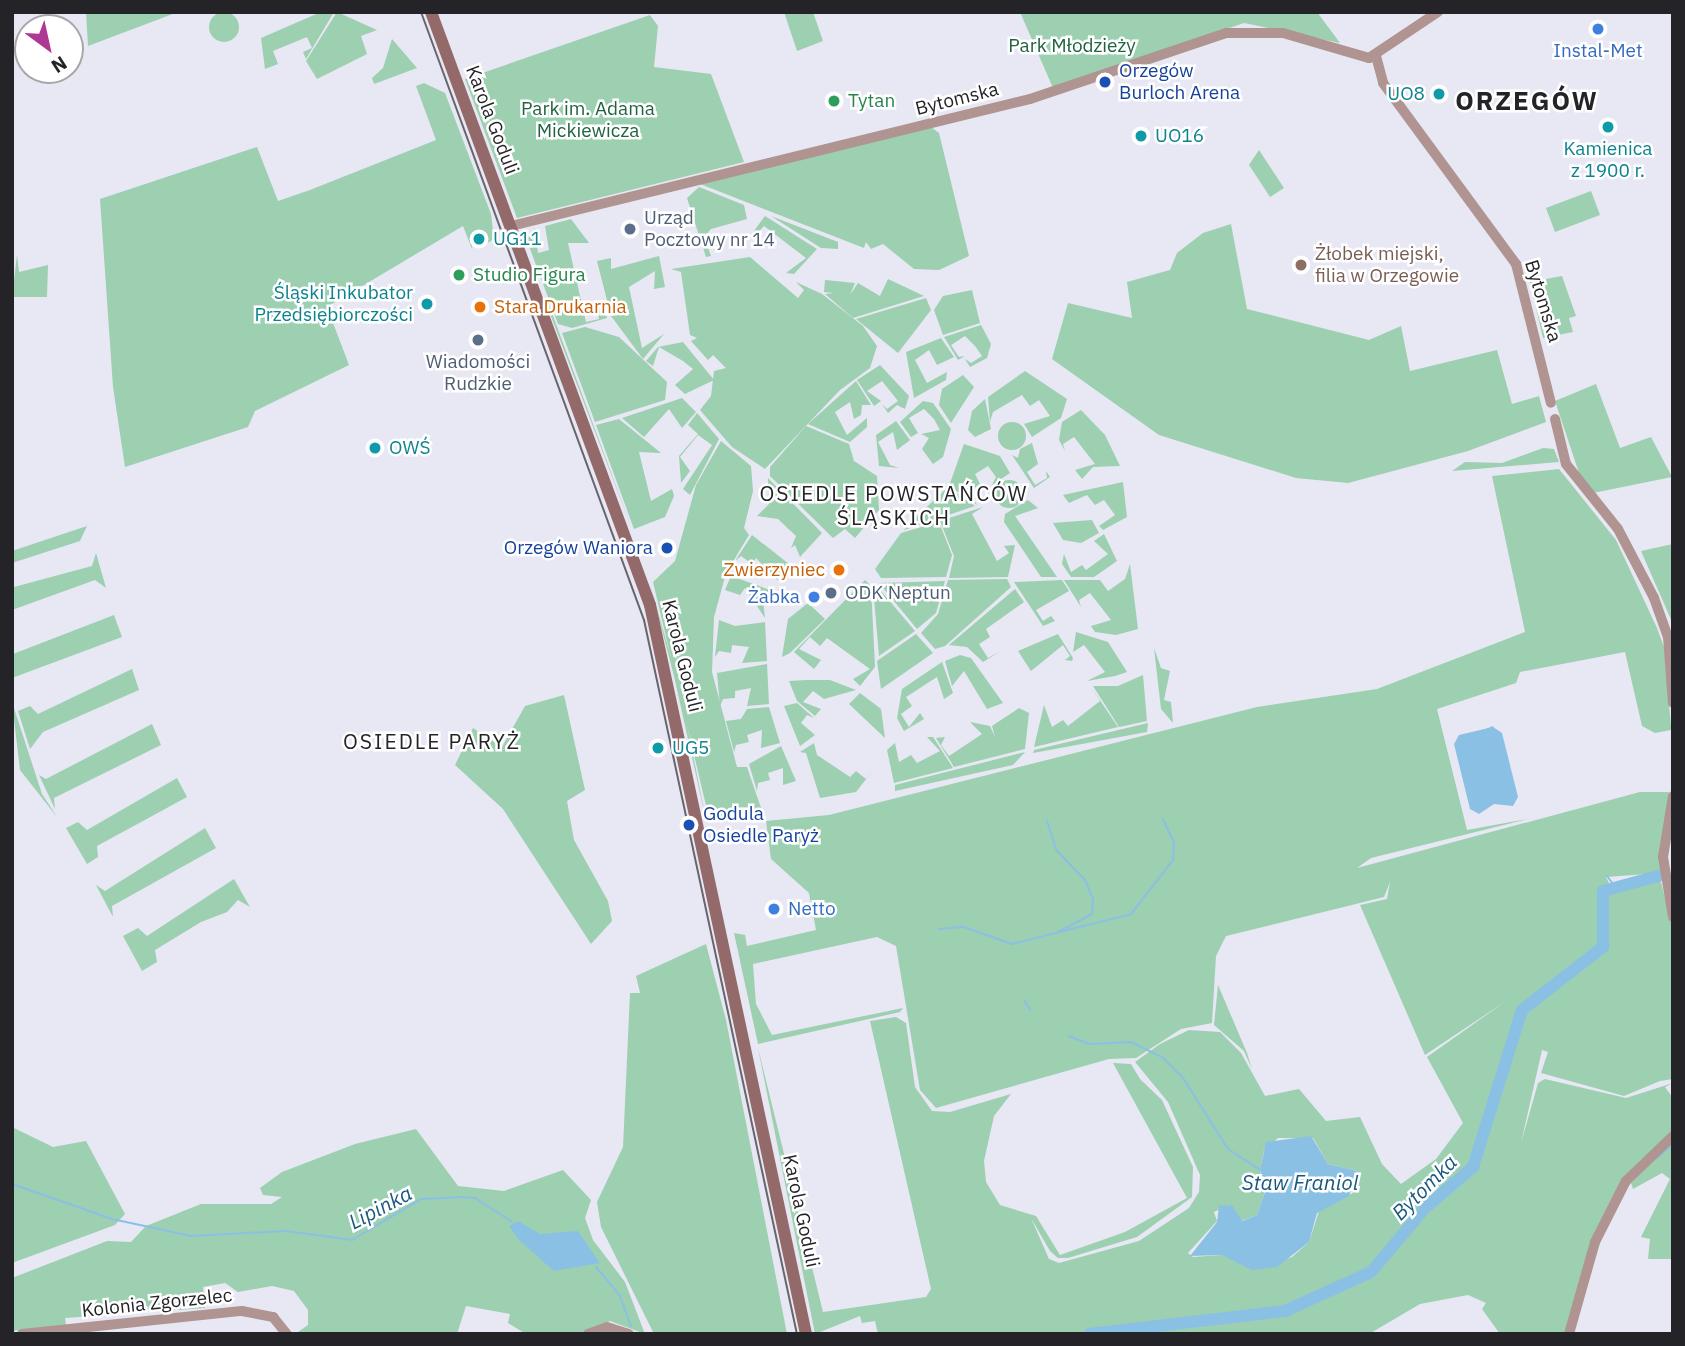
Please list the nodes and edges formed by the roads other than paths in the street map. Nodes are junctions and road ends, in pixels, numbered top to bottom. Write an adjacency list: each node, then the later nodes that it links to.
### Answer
1 (431, 12): 4 (main road, Karola Goduli)
2 (1438, 12): 3 (street)
3 (1370, 58): 4 (street, Bytomska); 5 (street, Bytomska)
4 (511, 226): 15 (main road, Karola Goduli)
5 (1551, 404)
6 (1555, 419): 7 (street)
7 (1673, 704)
8 (1673, 796): 9 (street)
9 (1673, 917)
10 (1673, 1136): 16 (street)
11 (22, 1334): 12 (street, Kolonia Zgorzelec)
12 (287, 1334)
13 (588, 1334): 14 (street)
14 (629, 1334)
15 (806, 1334)
16 (1569, 1334)

